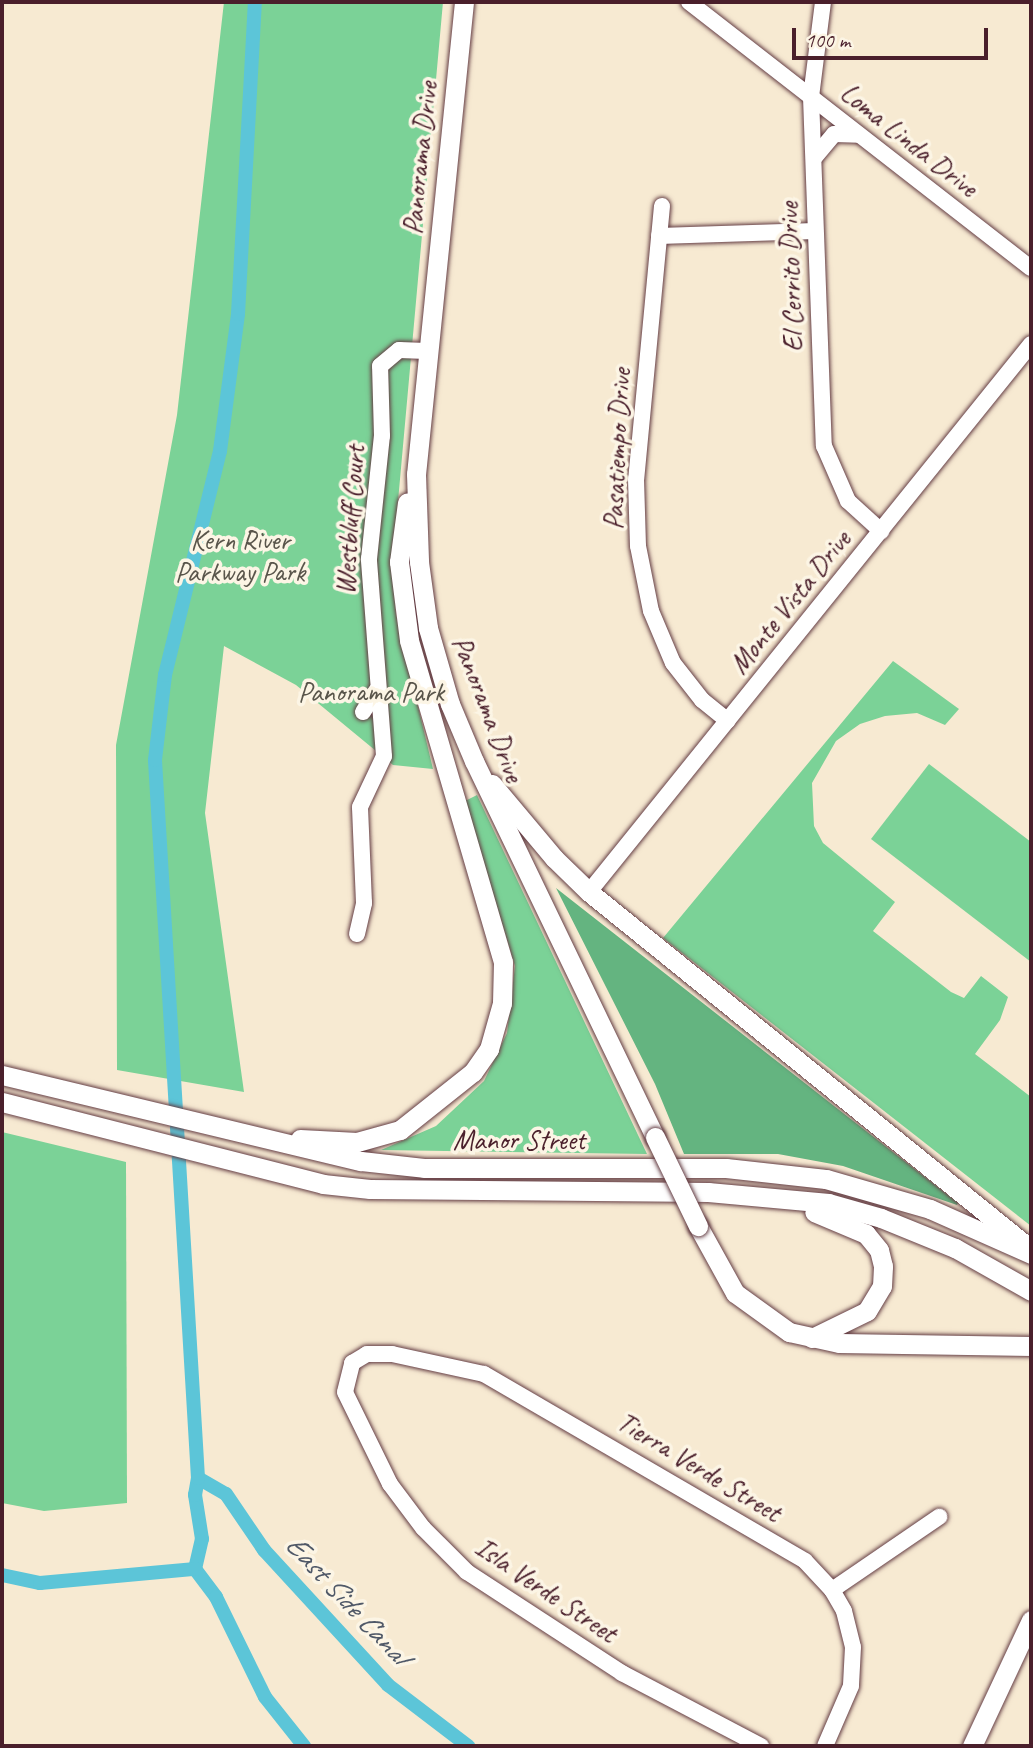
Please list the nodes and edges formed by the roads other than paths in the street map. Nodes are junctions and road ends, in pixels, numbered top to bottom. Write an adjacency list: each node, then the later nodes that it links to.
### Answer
1 (464, 2): 12 (main road, Panorama Drive)
2 (689, 2): 4 (street, Loma Linda Drive)
3 (823, 2): 4 (street, El Cerrito Drive)
4 (811, 97): 5 (street, Loma Linda Drive); 6 (street, El Cerrito Drive)
5 (860, 135): 6 (street); 10 (street, Loma Linda Drive)
6 (813, 160): 8 (street, El Cerrito Drive)
7 (662, 206): 9 (street, Pasatiempo Drive)
8 (815, 231): 9 (street); 13 (street, El Cerrito Drive)
9 (659, 236): 16 (street, Pasatiempo Drive)
10 (1031, 268)
11 (1031, 344): 13 (street, Monte Vista Drive)
12 (427, 357): 14 (street, Westbluff Court); 17 (main road, Panorama Drive); 22 (main road)
13 (881, 531): 16 (street, Monte Vista Drive)
14 (377, 690): 15 (street); 19 (street, Westbluff Court)
15 (363, 712)
16 (728, 721): 18 (street, Monte Vista Drive)
17 (474, 761): 18 (main road); 26 (main road, Panorama Drive, bridge)
18 (589, 892): 24 (main road)
19 (357, 934)
20 (2, 1075): 22 (main road, Manor Street)
21 (2, 1102): 23 (main road, Manor Street)
22 (277, 1142): 24 (main road, Manor Street)
23 (769, 1197): 25 (main road, Manor Street); 26 (main road)
24 (1031, 1252)
25 (1026, 1288)
26 (811, 1339): 27 (main road, Panorama Drive)
27 (1031, 1346)
28 (373, 1354): 30 (street, Tierra Verde Street); 32 (street, Isla Verde Street)
29 (939, 1517): 30 (street)
30 (832, 1590): 33 (street, Tierra Verde Street)
31 (1031, 1620): 34 (main road)
32 (761, 1746)
33 (825, 1746)
34 (972, 1746)

